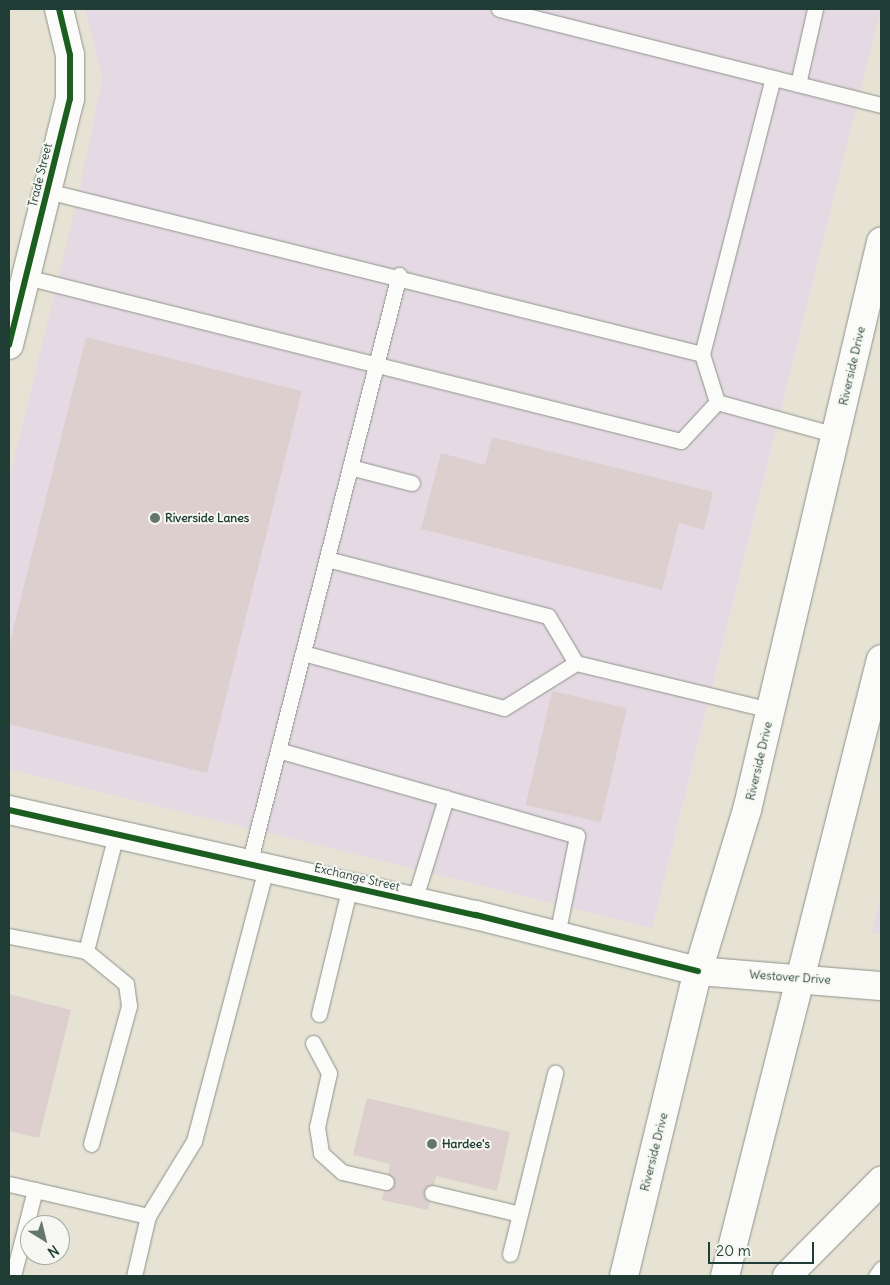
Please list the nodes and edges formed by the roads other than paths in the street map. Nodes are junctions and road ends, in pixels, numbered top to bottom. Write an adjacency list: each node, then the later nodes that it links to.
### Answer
1 (59, 9): 7 (main road, Trade Street)
2 (499, 9): 4 (lane)
3 (813, 9): 5 (lane)
4 (773, 78): 5 (lane); 12 (lane)
5 (798, 84): 6 (lane)
6 (881, 105)
7 (47, 191): 9 (lane); 10 (main road, Trade Street)
8 (881, 242): 15 (main road, Riverside Drive)
9 (399, 275): 12 (lane); 13 (lane)
10 (26, 277): 11 (main road, Trade Street); 13 (lane)
11 (9, 345)
12 (702, 354): 14 (lane)
13 (376, 364): 14 (lane); 16 (lane)
14 (717, 402): 15 (lane)
15 (836, 435): 22 (main road, Riverside Drive)
16 (350, 467): 17 (lane); 18 (lane)
17 (412, 483)
18 (327, 559): 19 (lane); 21 (lane)
19 (303, 653): 21 (lane); 23 (lane)
20 (881, 658): 34 (main road)
21 (576, 663): 22 (lane)
22 (770, 710): 33 (main road, Riverside Drive)
23 (278, 750): 24 (lane); 27 (lane)
24 (446, 798): 29 (lane); 30 (lane)
25 (9, 810): 26 (main road, Exchange Street)
26 (116, 834): 27 (main road, Exchange Street); 32 (lane)
27 (258, 866): 28 (main road, Exchange Street); 46 (lane)
28 (350, 886): 29 (main road, Exchange Street); 36 (lane)
29 (414, 901): 30 (main road, Exchange Street)
30 (557, 935): 33 (main road, Exchange Street)
31 (9, 936): 32 (lane)
32 (86, 951): 39 (lane)
33 (698, 971): 34 (main road, Westover Drive); 51 (main road, Riverside Drive)
34 (802, 976): 35 (main road, Westover Drive); 52 (main road)
35 (881, 986)
36 (319, 1014)
37 (313, 1043): 41 (lane)
38 (555, 1073): 45 (lane)
39 (91, 1144)
40 (881, 1181): 53 (main road)
41 (386, 1182)
42 (9, 1184): 43 (lane)
43 (35, 1190): 46 (lane); 49 (lane)
44 (432, 1193): 45 (lane)
45 (520, 1214): 47 (lane)
46 (148, 1216): 50 (lane)
47 (510, 1254)
48 (881, 1269): 54 (lane)
49 (13, 1276)
50 (134, 1276)
51 (624, 1276)
52 (725, 1276)
53 (787, 1276)
54 (876, 1276)

